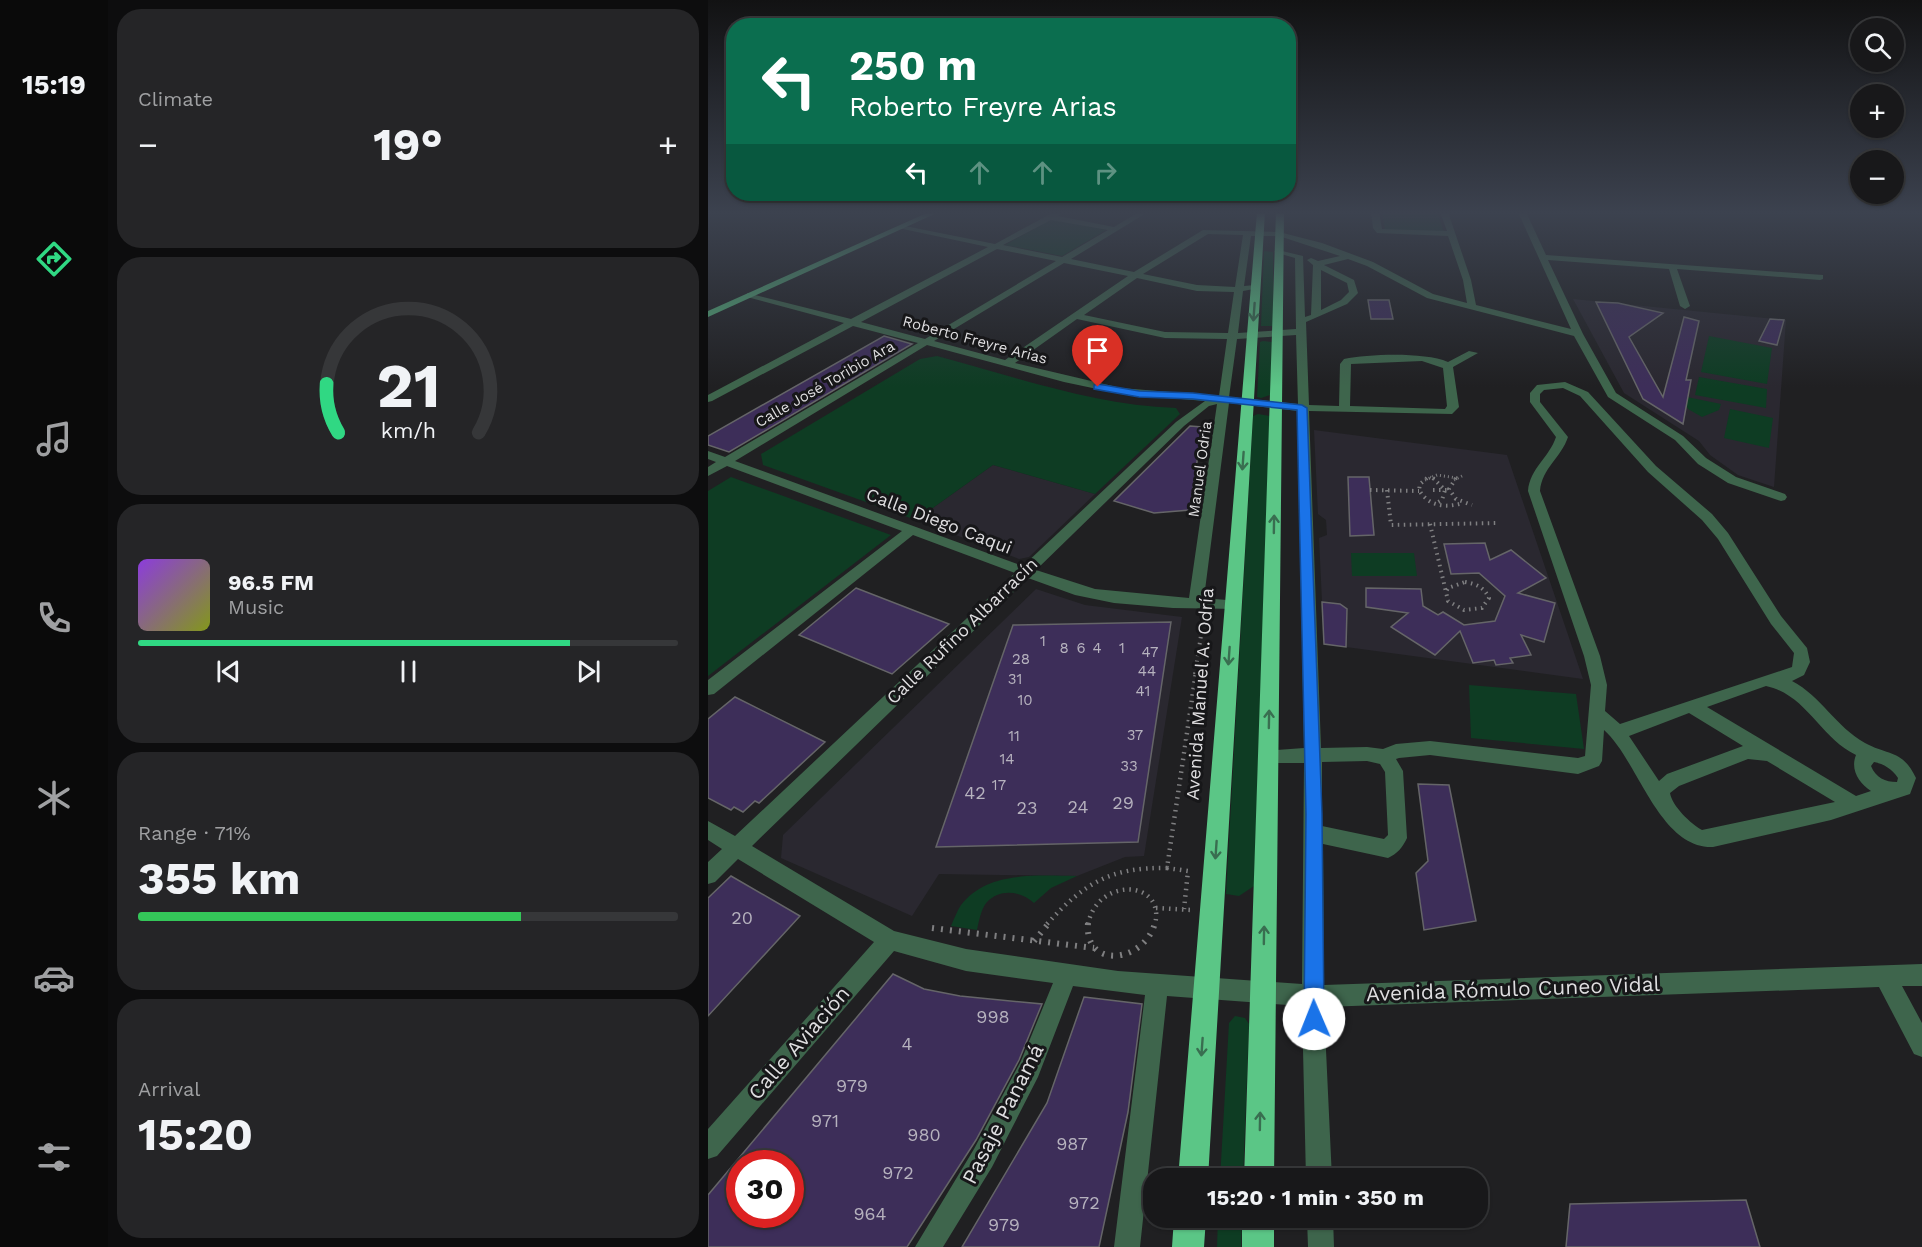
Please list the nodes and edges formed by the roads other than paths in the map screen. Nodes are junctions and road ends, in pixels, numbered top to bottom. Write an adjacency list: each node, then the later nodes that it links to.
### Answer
1 (806, 270): 21 (main road)
2 (951, 270): 27 (street)
3 (1046, 270): 33 (street, Calle José Toribio Ara)
4 (1113, 270): 17 (street)
5 (1143, 270): 17 (street)
6 (1241, 270): 20 (street, Manuel Odria)
7 (1257, 270): 19 (highway, Avenida Manuel A. Odría)
8 (1278, 270): 29 (highway)
9 (1299, 270): 28 (street)
10 (1317, 270): 26 (street)
11 (1329, 270): 26 (street)
12 (1378, 270): 23 (street)
13 (1464, 270): 23 (street)
14 (1548, 270): 31 (street)
15 (1673, 270): 22 (street)
16 (1728, 270): 18 (street)
17 (1136, 275): 20 (street); 25 (street)
18 (1820, 277)
19 (1256, 288): 20 (street); 30 (highway, Avenida Manuel A. Odría, one-way to 30)
20 (1238, 290): 32 (street, Manuel Odria)
21 (750, 295): 24 (main road); 27 (street, Roberto Freyre Arias)
22 (1685, 306)
23 (1472, 307): 31 (street)
24 (708, 314)
25 (1076, 316): 32 (street); 35 (street)
26 (1316, 316): 28 (street)
27 (852, 323): 33 (street, Roberto Freyre Arias); 37 (street)
28 (1299, 328): 29 (street); 41 (street)
29 (1278, 333): 30 (street); 40 (highway)
30 (1252, 334): 32 (street); 39 (highway, Avenida Manuel A. Odría)
31 (1578, 334): 46 (street)
32 (1231, 336): 38 (street, Manuel Odria)
33 (927, 343): 35 (street, Roberto Freyre Arias); 44 (street, Calle José Toribio Ara)
34 (1473, 352): 36 (street)
35 (1006, 364): 38 (street, Roberto Freyre Arias)
36 (1448, 366): 42 (street); 42 (street, Roberto Freyre Arias)
37 (708, 399)
38 (1224, 400): 39 (street, Roberto Freyre Arias); 48 (street, Calle Rufino Albarracín); 49 (street, Manuel Odria)
39 (1248, 403): 40 (street, Roberto Freyre Arias); 50 (highway, Avenida Manuel A. Odría, one-way to 50)
40 (1277, 406): 41 (street, Roberto Freyre Arias); 59 (highway, one-way to 40)
41 (1302, 408): 42 (street, Roberto Freyre Arias); 57 (street)
42 (1344, 410)
43 (708, 454): 44 (street, Calle Diego Caqui)
44 (726, 462): 45 (street, Calle José Toribio Ara); 47 (street, Calle Diego Caqui)
45 (708, 472)
46 (1781, 497)
47 (913, 529): 48 (street, Calle Diego Caqui); 52 (street)
48 (1023, 572): 49 (street, Calle Diego Caqui); 68 (street, Calle Rufino Albarracín)
49 (1201, 603): 50 (street, Calle Diego Caqui)
50 (1233, 605): 75 (highway, Avenida Manuel A. Odría, one-way to 75)
51 (1777, 680): 53 (street); 54 (street); 58 (street)
52 (708, 689)
53 (1691, 706): 55 (street); 56 (street)
54 (1596, 713): 55 (street); 60 (street)
55 (1620, 734): 61 (street)
56 (1747, 746): 62 (street); 65 (street)
57 (1313, 755): 59 (street); 60 (street); 67 (street)
58 (1864, 755): 63 (street); 63 (street)
59 (1268, 756): 76 (highway, one-way to 59)
60 (1385, 757): 67 (street)
61 (1643, 772): 62 (street); 64 (street)
62 (1673, 780): 64 (street)
63 (1875, 790): 65 (street)
64 (1662, 799): 65 (street)
65 (1855, 805)
66 (708, 830): 68 (street, Avenida Rómulo Cuneo Vidal)
67 (1314, 833): 77 (street)
68 (738, 847): 69 (street, Calle Rufino Albarracín); 70 (street, Avenida Rómulo Cuneo Vidal)
69 (708, 875)
70 (890, 939): 71 (street, Avenida Rómulo Cuneo Vidal); 79 (street, Calle Aviación)
71 (1067, 975): 74 (street, Avenida Rómulo Cuneo Vidal); 86 (street, Pasaje Panamá)
72 (1884, 975): 73 (street, Avenida Rómulo Cuneo Vidal); 77 (street, Avenida Rómulo Cuneo Vidal); 78 (street)
73 (1922, 975)
74 (1157, 985): 75 (street, Avenida Rómulo Cuneo Vidal); 87 (street)
75 (1206, 989): 76 (street, Avenida Rómulo Cuneo Vidal); 80 (highway, Avenida Manuel A. Odría, one-way to 80)
76 (1263, 994): 77 (street, Avenida Rómulo Cuneo Vidal); 81 (highway, one-way to 76)
77 (1313, 996): 82 (street)
78 (1922, 1046)
79 (708, 1147)
80 (1193, 1168)
81 (1259, 1168)
82 (1319, 1168)
83 (1189, 1228): 88 (highway)
84 (1258, 1228): 89 (highway)
85 (1320, 1228): 90 (street)
86 (928, 1247)
87 (1127, 1247)
88 (1188, 1247)
89 (1258, 1247)
90 (1321, 1247)

